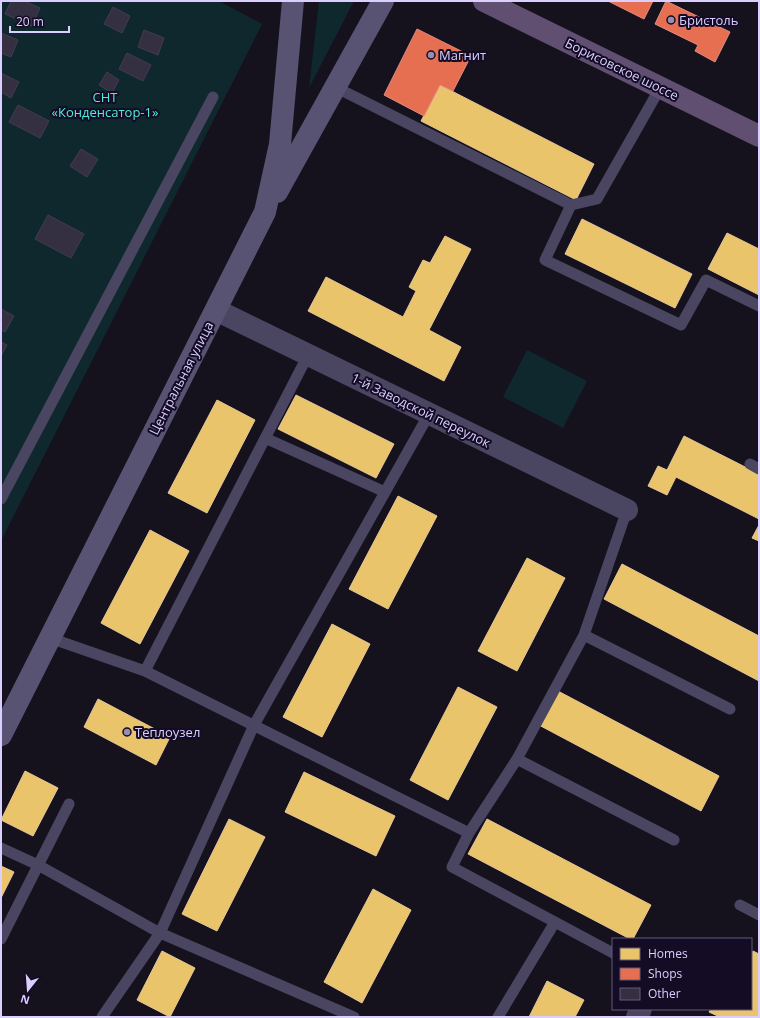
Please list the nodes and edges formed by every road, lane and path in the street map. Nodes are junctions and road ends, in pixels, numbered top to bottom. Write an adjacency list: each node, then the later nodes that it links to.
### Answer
1 (293, 1): 9 (street, Центральная улица)
2 (383, 1): 4 (street)
3 (484, 1): 5 (main road, Борисовское шоссе)
4 (335, 87): 8 (lane); 9 (street)
5 (660, 88): 7 (main road, Борисовское шоссе); 8 (lane)
6 (213, 97): 16 (lane)
7 (759, 136)
8 (571, 205): 10 (lane)
9 (265, 212): 11 (street, Центральная улица)
10 (759, 306)
11 (216, 310): 12 (street, 1-й Заводской переулок); 19 (street, Центральная улица)
12 (308, 355): 13 (street, 1-й Заводской переулок); 14 (lane)
13 (429, 414): 15 (lane); 17 (street, 1-й Заводской переулок)
14 (265, 438): 15 (lane); 20 (lane)
15 (385, 492): 22 (lane)
16 (1, 499)
17 (627, 510): 18 (lane)
18 (584, 635): 21 (lane); 24 (lane)
19 (50, 638): 20 (lane); 23 (street, Центральная улица)
20 (145, 671): 22 (lane)
21 (730, 709)
22 (254, 725): 26 (lane); 33 (lane)
23 (2, 731)
24 (517, 759): 26 (lane); 27 (lane)
25 (68, 804): 29 (lane)
26 (469, 833): 32 (lane)
27 (674, 840)
28 (1, 848): 29 (lane)
29 (38, 865): 33 (lane); 34 (lane)
30 (740, 905): 31 (lane)
31 (759, 915)
32 (555, 922): 35 (lane); 38 (lane)
33 (160, 933): 36 (lane); 37 (lane)
34 (1, 939)
35 (612, 952)
36 (102, 1017)
37 (354, 1017)
38 (498, 1017)

